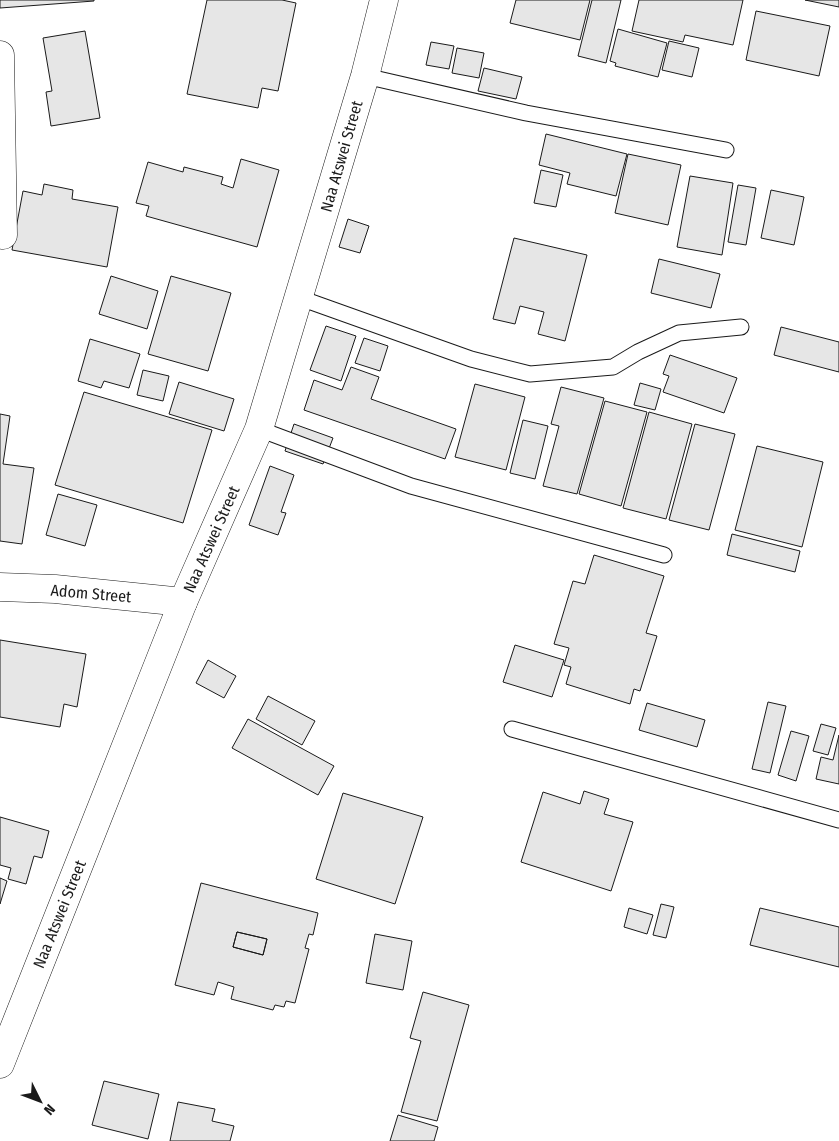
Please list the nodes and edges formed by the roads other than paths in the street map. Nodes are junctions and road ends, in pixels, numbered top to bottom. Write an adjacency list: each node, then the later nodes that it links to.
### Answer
1 (384, 0): 3 (street, Naa Atswei Street)
2 (0, 55): 5 (street)
3 (365, 76): 4 (lane); 6 (street, Naa Atswei Street)
4 (726, 150)
5 (3, 235)
6 (300, 298): 7 (lane); 8 (street, Naa Atswei Street)
7 (741, 327)
8 (259, 429): 9 (lane); 11 (street, Naa Atswei Street)
9 (664, 555)
10 (0, 587): 11 (street, Adom Street)
11 (183, 602): 14 (street, Naa Atswei Street)
12 (512, 730): 13 (lane)
13 (839, 820)
14 (0, 1064)

